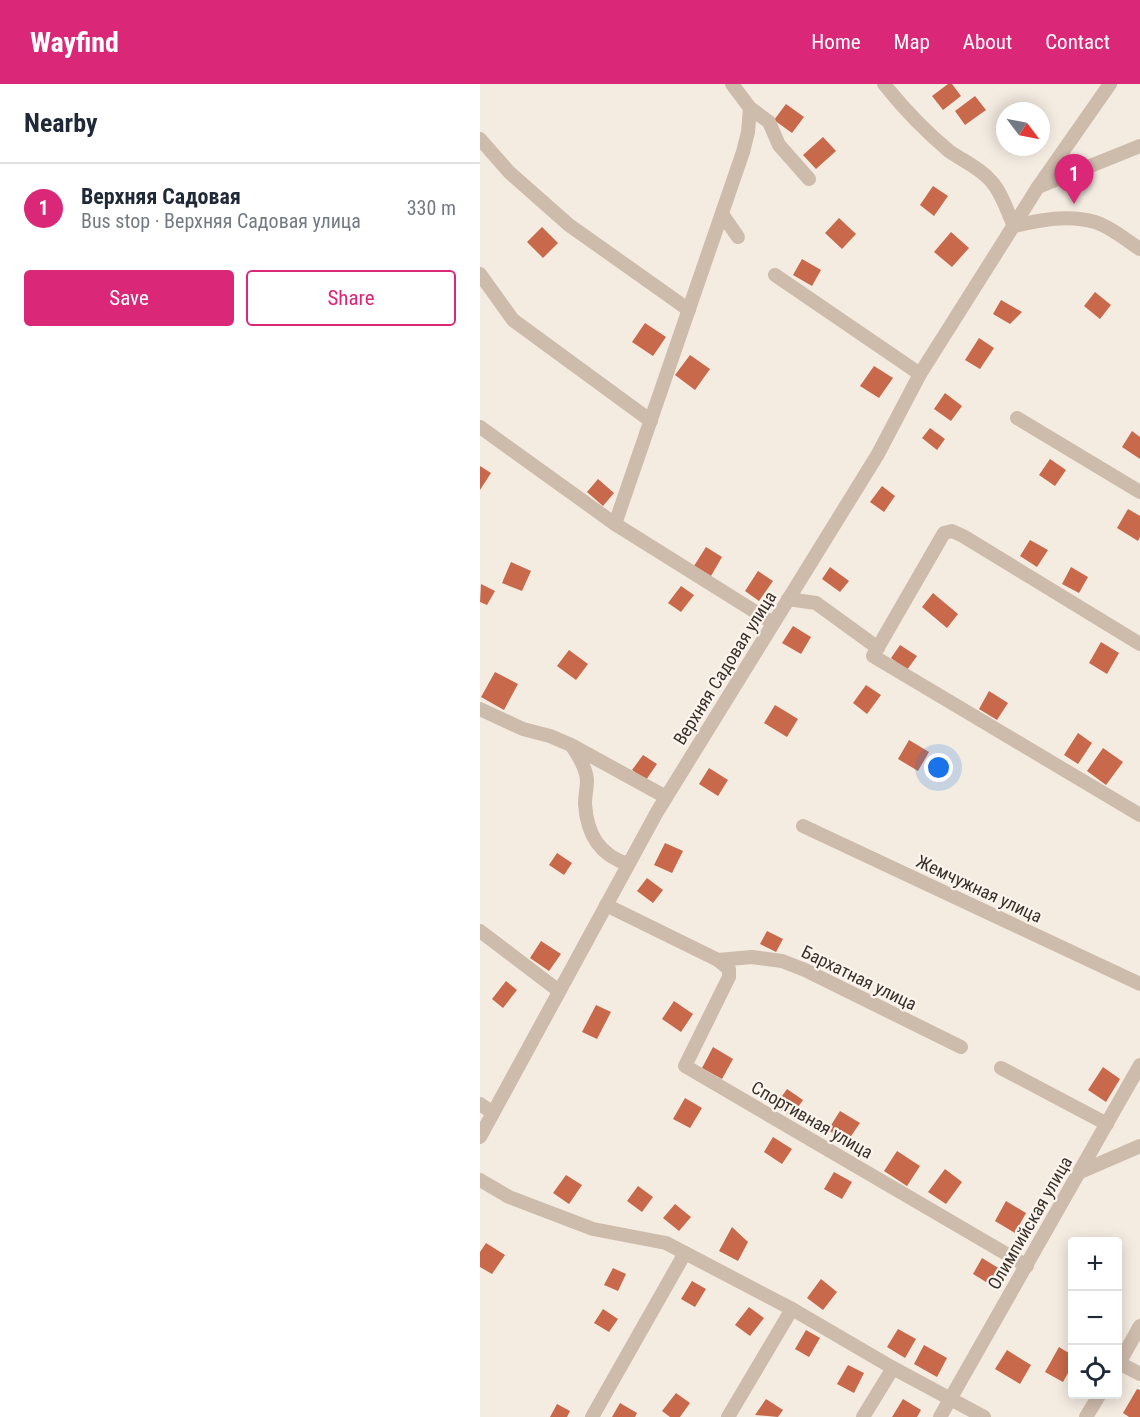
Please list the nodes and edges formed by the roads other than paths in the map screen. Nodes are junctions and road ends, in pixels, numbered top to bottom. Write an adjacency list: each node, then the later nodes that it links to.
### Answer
1 (732, 84): 4 (street)
2 (884, 84): 12 (street)
3 (1110, 84): 10 (street, Верхняя Садовая улица)
4 (750, 108): 5 (street); 6 (street)
5 (772, 134): 6 (street); 9 (street)
6 (747, 138): 11 (street)
7 (480, 139): 17 (street)
8 (1140, 146): 10 (street)
9 (809, 179)
10 (1038, 187): 12 (street, Верхняя Садовая улица)
11 (722, 214): 13 (street); 17 (street)
12 (1014, 226): 14 (street); 18 (street, Верхняя Садовая улица)
13 (738, 237)
14 (1140, 249)
15 (480, 274): 20 (street)
16 (775, 275): 18 (street)
17 (688, 310): 20 (street)
18 (920, 374): 24 (street, Верхняя Садовая улица)
19 (1017, 418): 22 (street)
20 (651, 421): 23 (street)
21 (480, 427): 23 (street)
22 (1140, 492)
23 (615, 524): 25 (street)
24 (788, 599): 25 (street, Верхняя Садовая улица); 27 (street)
25 (773, 623): 30 (street, Верхняя Садовая улица)
26 (1140, 644): 27 (street)
27 (878, 648): 31 (street)
28 (480, 709): 29 (street)
29 (571, 745): 30 (street); 33 (street)
30 (666, 797): 33 (street, Верхняя Садовая улица)
31 (1140, 815)
32 (803, 826): 37 (street, Жемчужная улица)
33 (628, 864): 34 (street, Верхняя Садовая улица)
34 (606, 905): 36 (street); 38 (street, Верхняя Садовая улица)
35 (480, 931): 38 (street)
36 (718, 960): 39 (street, Бархатная улица); 50 (street, Спортивная улица)
37 (1140, 984)
38 (560, 991): 43 (street, Верхняя Садовая улица)
39 (961, 1047)
40 (1140, 1065): 44 (street, Олимпийская улица)
41 (1000, 1068): 44 (street)
42 (480, 1104): 43 (street)
43 (493, 1113): 45 (street, Верхняя Садовая улица)
44 (1107, 1124): 47 (street, Олимпийская улица)
45 (480, 1137)
46 (1140, 1146): 47 (street)
47 (1080, 1172): 50 (street, Олимпийская улица)
48 (480, 1180): 49 (street)
49 (685, 1253): 51 (street); 59 (street)
50 (1027, 1266): 57 (street, Олимпийская улица)
51 (792, 1309): 55 (street); 60 (street)
52 (1140, 1326): 53 (street)
53 (1122, 1357)
54 (1122, 1366): 56 (street)
55 (893, 1368): 57 (street); 61 (street)
56 (1140, 1374)
57 (951, 1398): 62 (street, Олимпийская улица); 63 (street)
58 (1097, 1399): 64 (street)
59 (591, 1417)
60 (728, 1417)
61 (863, 1417)
62 (940, 1417)
63 (984, 1417)
64 (1086, 1417)

